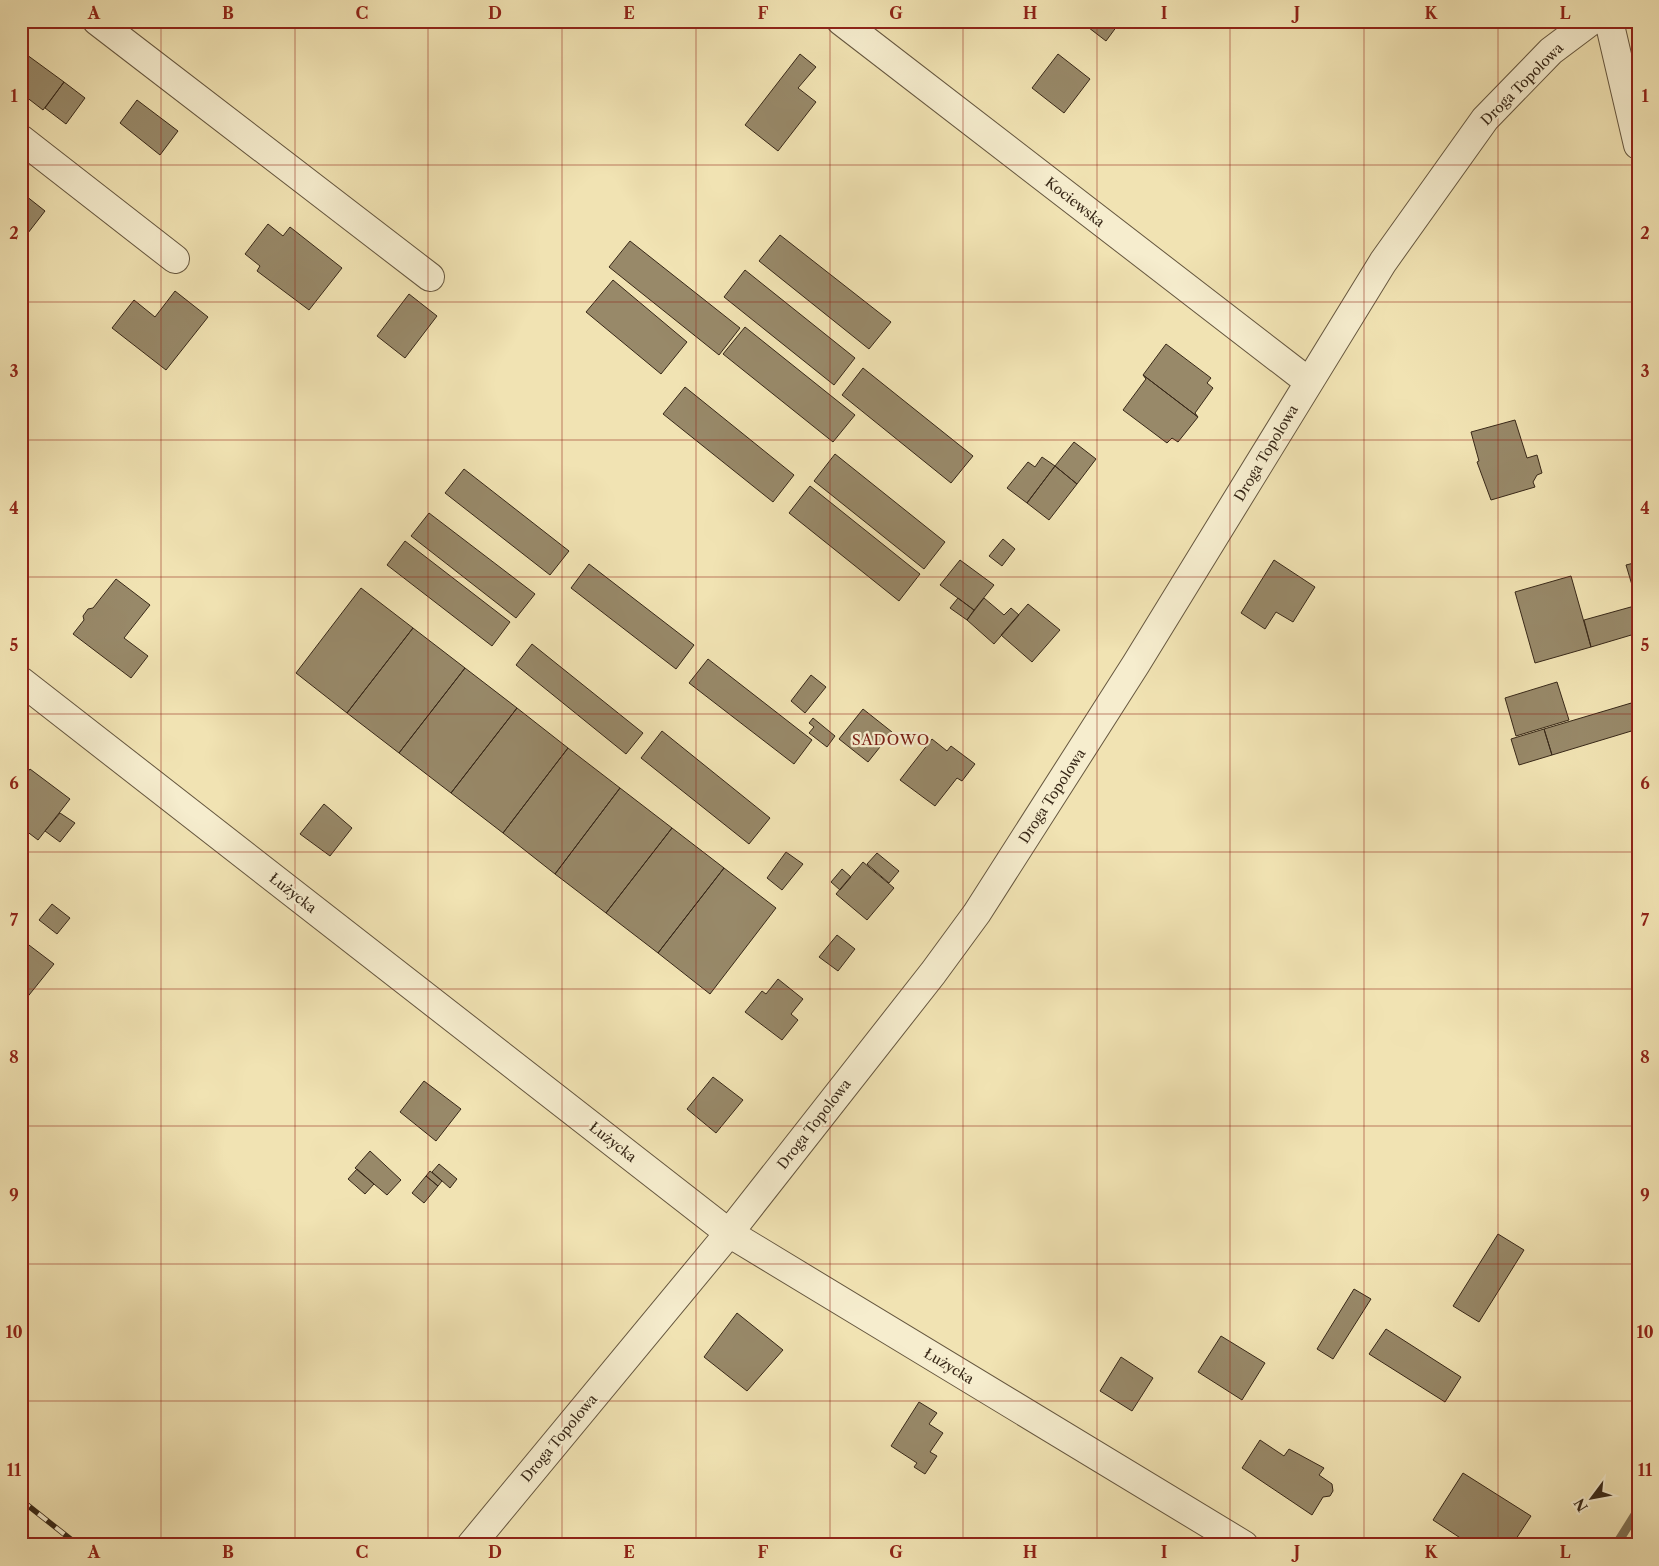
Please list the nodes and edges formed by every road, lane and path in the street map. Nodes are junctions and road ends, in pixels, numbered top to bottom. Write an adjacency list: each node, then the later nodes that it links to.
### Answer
1 (97, 21): 8 (street)
2 (841, 21): 9 (street, Kociewska)
3 (1591, 21): 9 (street, Droga Topolowa)
4 (1609, 21): 6 (street)
5 (21, 139): 7 (street)
6 (1638, 145)
7 (175, 259)
8 (430, 277)
9 (1309, 382): 11 (street, Droga Topolowa)
10 (21, 681): 11 (street, Łużycka)
11 (729, 1233): 12 (street, Droga Topolowa); 13 (street, Łużycka)
12 (471, 1545)
13 (1244, 1545)

